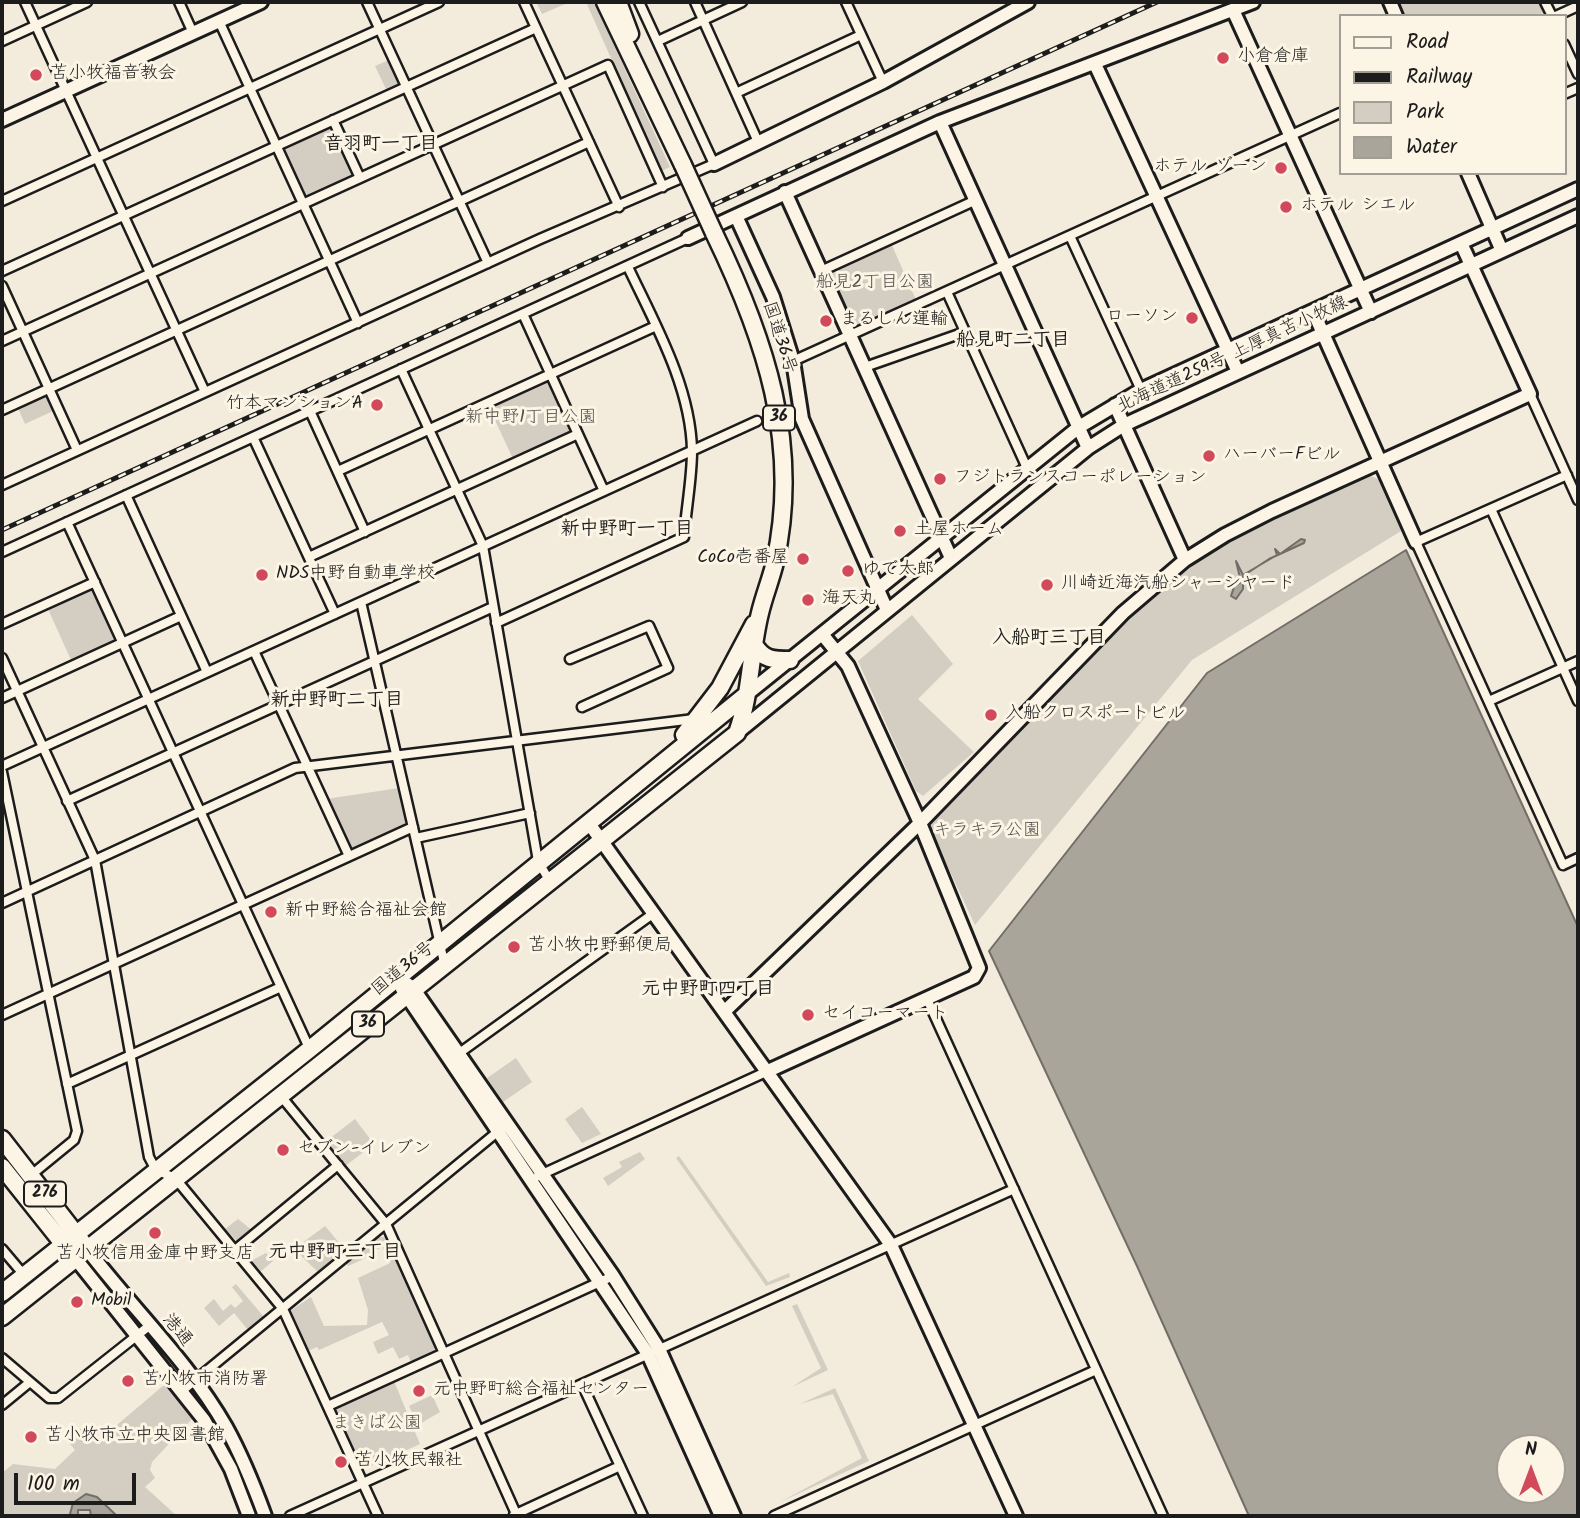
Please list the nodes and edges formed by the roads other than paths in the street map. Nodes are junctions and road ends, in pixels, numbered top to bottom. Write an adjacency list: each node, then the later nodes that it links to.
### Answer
1 (25, 2): 21 (street)
2 (87, 2): 21 (street)
3 (179, 2): 24 (street)
4 (261, 2): 20 (street)
5 (368, 2): 23 (street)
6 (439, 2): 23 (street)
7 (524, 2): 22 (street)
8 (606, 2): 36 (highway, 国道36号 / 36)
9 (618, 2): 36 (highway, 国道36号 / 36)
10 (639, 2): 27 (street)
11 (695, 2): 19 (street)
12 (742, 2): 19 (street)
13 (846, 2): 25 (street)
14 (1028, 2): 31 (street)
15 (1253, 2): 17 (street)
16 (1578, 6): 18 (street)
17 (1233, 10): 29 (street); 42 (street)
18 (1559, 14)
19 (703, 20): 27 (street); 37 (street)
20 (219, 21): 24 (street); 34 (street)
21 (36, 25): 26 (street); 35 (street)
22 (536, 28): 32 (street); 33 (street)
23 (380, 29): 33 (street); 34 (street)
24 (193, 33): 35 (street)
25 (861, 35): 31 (street); 37 (street)
26 (2, 41)
27 (658, 41): 48 (street)
28 (1566, 48): 30 (street)
29 (1095, 64): 41 (street); 54 (street)
30 (1578, 74)
31 (883, 82): 44 (street)
32 (563, 86): 43 (street); 45 (street); 51 (street)
33 (407, 87): 40 (street); 45 (street)
34 (250, 88): 46 (street); 47 (street)
35 (66, 90): 39 (street); 47 (street)
36 (650, 92): 136 (highway, 国道36号 / 36, bridge)
37 (736, 93): 44 (street)
38 (1338, 114): 42 (street)
39 (2, 120)
40 (333, 120): 46 (street); 50 (street)
41 (940, 122): 53 (street); 55 (street)
42 (1290, 136): 54 (street); 77 (street)
43 (589, 142): 57 (street); 59 (street)
44 (759, 144): 48 (street)
45 (433, 145): 50 (street); 57 (street)
46 (276, 146): 58 (street); 60 (street)
47 (97, 158): 56 (street); 60 (street)
48 (714, 164): 51 (street)
49 (1469, 175): 63 (street)
50 (360, 178): 58 (street)
51 (663, 187): 59 (street)
52 (1578, 189): 63 (street, 北海道道259号 上厚真苫小牧線)
53 (785, 192): 61 (street); 74 (street)
54 (1156, 197): 64 (street); 90 (street)
55 (976, 200): 70 (street); 74 (street)
56 (2, 201)
57 (459, 201): 68 (street); 69 (street)
58 (303, 204): 68 (street); 75 (street)
59 (619, 207): 69 (street)
60 (124, 215): 73 (street); 75 (street)
61 (736, 216): 65 (street); 91 (street)
62 (1578, 216): 67 (street, 北海道道259号 上厚真苫小牧線)
63 (1493, 229): 66 (street, 北海道道259号 上厚真苫小牧線); 67 (street)
64 (1070, 236): 70 (street); 97 (street)
65 (688, 239): 72 (street)
66 (1461, 243): 71 (street); 77 (street, 北海道道259号 上厚真苫小牧線)
67 (1502, 251): 71 (street, 北海道道259号 上厚真苫小牧線)
68 (329, 261): 82 (street); 84 (street)
69 (488, 264): 82 (street)
70 (1006, 265): 78 (street); 105 (street)
71 (1471, 265): 80 (street, 北海道道259号 上厚真苫小牧線); 99 (street)
72 (628, 267): 81 (street); 83 (street)
73 (2, 271)
74 (821, 271): 88 (street)
75 (150, 274): 84 (street); 85 (street)
76 (2, 286): 85 (street)
77 (1360, 289): 79 (street, 北海道道259号 上厚真苫小牧線); 80 (street)
78 (947, 292): 86 (street); 88 (street)
79 (1313, 311): 87 (street); 90 (street, 北海道道259号 上厚真苫小牧線)
80 (1371, 312): 87 (street, 北海道道259号 上厚真苫小牧線)
81 (523, 314): 93 (street); 95 (street)
82 (358, 323): 98 (street)
83 (656, 326): 95 (street); 111 (street)
84 (176, 330): 96 (street); 98 (street)
85 (23, 332): 89 (street); 96 (street)
86 (965, 332): 92 (street); 113 (street)
87 (1323, 333): 94 (street, 北海道道259号 上厚真苫小牧線); 112 (street)
88 (850, 335): 91 (street); 92 (street)
89 (2, 341)
90 (1228, 352): 94 (street); 97 (street, 北海道道259号 上厚真苫小牧線)
91 (793, 361): 132 (street)
92 (865, 367): 124 (street)
93 (401, 369): 102 (street); 106 (street)
94 (1238, 372): 104 (street, 北海道道259号 上厚真苫小牧線)
95 (551, 374): 106 (street); 107 (street)
96 (49, 388): 101 (street); 110 (street)
97 (1141, 390): 100 (street, 北海道道259号 上厚真苫小牧線)
98 (205, 392): 110 (street)
99 (1530, 394): 112 (street); 115 (street)
100 (1115, 405): 104 (street); 105 (street, 北海道道259号 上厚真苫小牧線)
101 (2, 410)
102 (310, 411): 108 (street); 114 (street)
103 (757, 421): 111 (street)
104 (1124, 425): 109 (street, 北海道道259号 上厚真苫小牧線); 130 (street)
105 (1079, 427): 109 (street); 113 (street, 北海道道259号 上厚真苫小牧線)
106 (429, 430): 114 (street); 117 (street)
107 (578, 434): 117 (street); 118 (street)
108 (253, 437): 119 (street); 128 (street)
109 (1088, 447): 129 (street, 北海道道259号 上厚真苫小牧線)
110 (77, 450): 116 (street)
111 (692, 451): 118 (street); 139 (street)
112 (1380, 461): 125 (street); 130 (street)
113 (1027, 468): 124 (street, 北海道道259号 上厚真苫小牧線)
114 (338, 471): 123 (street)
115 (1567, 475): 120 (street); 121 (street)
116 (2, 485)
117 (457, 490): 123 (street); 126 (street)
118 (604, 491): 126 (street)
119 (126, 495): 122 (street); 138 (street)
120 (1578, 500)
121 (1491, 509): 125 (street); 152 (street)
122 (67, 522): 127 (street); 131 (street)
123 (365, 532): 128 (street)
124 (941, 538): 129 (street); 132 (street, 北海道道259号 上厚真苫小牧線)
125 (1416, 542): 158 (street)
126 (483, 546): 133 (street); 134 (street)
127 (2, 552)
128 (309, 558): 137 (street)
129 (951, 558): 135 (street, 北海道道259号 上厚真苫小牧線)
130 (1185, 560): 177 (street)
131 (95, 582): 140 (street); 142 (street)
132 (877, 589): 135 (street); 141 (street, 北海道道259号 上厚真苫小牧線)
133 (361, 602): 137 (street); 149 (street)
134 (494, 607): 139 (street); 149 (street)
135 (887, 610): 145 (street, 北海道道259号 上厚真苫小牧線)
136 (760, 613): 143 (highway, 国道36号 / 36); 150 (highway, 国道36号 / 36)
137 (335, 614): 144 (street)
138 (181, 616): 142 (street); 153 (street)
139 (496, 623): 165 (street)
140 (2, 624)
141 (822, 634): 145 (street); 148 (street, 北海道道259号 上厚真苫小牧線)
142 (123, 642): 154 (street); 157 (street)
143 (754, 644): 148 (highway); 156 (highway, 国道36号 / 36)
144 (254, 651): 153 (street); 160 (street)
145 (836, 651): 161 (street, 北海道道259号 上厚真苫小牧線); 177 (street)
146 (2, 658): 154 (street)
147 (570, 659): 162 (street)
148 (790, 660): 156 (street, 北海道道259号 上厚真苫小牧線)
149 (375, 661): 160 (street); 168 (street)
150 (734, 661): 156 (highway, 36); 163 (highway, 国道36号 / 36)
151 (1578, 661): 152 (street)
152 (1563, 668): 158 (street); 159 (street)
153 (207, 672): 157 (street)
154 (17, 691): 155 (street); 166 (street)
155 (2, 698)
156 (745, 698): 161 (street); 164 (highway, 国道36号 / 36); 171 (highway, 国道36号 / 36)
157 (149, 699): 166 (street); 167 (street)
158 (1489, 701): 182 (street)
159 (1578, 701)
160 (279, 705): 167 (street); 170 (street)
161 (769, 705): 164 (street, 北海道道259号 上厚真苫小牧線)
162 (582, 707)
163 (700, 717): 165 (street); 171 (highway, 国道36号 / 36)
164 (737, 733): 180 (highway, 国道36号 / 36)
165 (517, 742): 168 (street); 175 (street)
166 (43, 747): 169 (street); 173 (street)
167 (174, 753): 173 (street); 174 (street)
168 (396, 755): 170 (street); 178 (street)
169 (2, 766)
170 (307, 766): 174 (street); 181 (street)
171 (657, 766): 176 (highway, 国道36号 / 36)
172 (2, 772): 186 (street)
173 (67, 801): 183 (street)
174 (201, 811): 183 (street); 188 (street)
175 (530, 813): 179 (street); 184 (street)
176 (588, 822): 180 (street); 184 (highway, 国道36号 / 36)
177 (920, 823): 197 (street); 198 (street)
178 (413, 827): 179 (street); 181 (street)
179 (416, 838): 190 (street)
180 (601, 839): 185 (highway, 国道36号 / 36); 189 (street)
181 (349, 856): 188 (street)
182 (1578, 858)
183 (95, 860): 186 (street); 192 (street)
184 (538, 862): 185 (street); 190 (highway, 国道36号 / 36)
185 (549, 880): 191 (highway, 国道36号 / 36)
186 (27, 891): 187 (street); 196 (street)
187 (2, 903)
188 (243, 905): 192 (street); 194 (street)
189 (654, 913): 198 (street); 201 (street)
190 (440, 942): 191 (street); 193 (highway, 国道36号 / 36)
191 (444, 962): 195 (highway, 国道36号 / 36)
192 (113, 964): 196 (street); 202 (street)
193 (397, 977): 195 (street); 200 (highway, 国道36号 / 36)
194 (281, 986): 200 (street); 202 (street)
195 (409, 992): 201 (street); 203 (highway, 国道36号 / 36); 208 (street)
196 (48, 994): 199 (street); 206 (street)
197 (927, 999): 204 (street); 216 (street)
198 (725, 1011): 204 (street)
199 (2, 1015)
200 (310, 1049): 203 (street); 205 (highway, 国道36号 / 36)
201 (458, 1054): 208 (street)
202 (129, 1056): 206 (street); 212 (street)
203 (317, 1065): 207 (highway, 国道36号 / 36)
204 (768, 1071): 215 (street); 220 (street)
205 (268, 1082): 207 (street); 212 (highway, 国道36号 / 36)
206 (67, 1084): 213 (street)
207 (279, 1095): 210 (street); 214 (highway, 国道36号 / 36)
208 (502, 1128): 215 (street); 217 (street)
209 (2, 1139): 213 (highway, 276)
210 (338, 1166): 217 (street); 222 (street)
211 (2, 1167): 219 (highway, 276)
212 (156, 1170): 214 (street); 218 (highway, 国道36号 / 36)
213 (30, 1176): 218 (highway, 276)
214 (176, 1178): 222 (street); 223 (highway, 国道36号 / 36)
215 (535, 1178): 225 (street)
216 (1013, 1189): 220 (street); 234 (street)
217 (386, 1224): 227 (street); 232 (street)
218 (76, 1234): 219 (highway, 国道36号 / 36); 223 (highway, 276)
219 (62, 1244): 223 (highway, 276); 224 (highway, 国道36号 / 36)
220 (891, 1245): 231 (street); 241 (street)
221 (2, 1249): 224 (street)
222 (234, 1250): 227 (street)
223 (81, 1253): 228 (highway, 国道36号 / 36); 229 (street, 港通); 230 (street, 港通)
224 (24, 1275): 226 (highway, 国道36号 / 36)
225 (607, 1278): 231 (street); 232 (street)
226 (2, 1293)
227 (283, 1308): 235 (street); 240 (street)
228 (2, 1317)
229 (149, 1326): 230 (street); 235 (street, 港通)
230 (136, 1336): 236 (street); 238 (street, 港通)
231 (654, 1352): 237 (street); 245 (street)
232 (442, 1353): 240 (street); 242 (street)
233 (2, 1358): 236 (street)
234 (1096, 1370): 241 (street); 254 (street)
235 (195, 1381): 238 (street); 248 (street, 港通)
236 (30, 1382): 239 (street)
237 (582, 1384): 242 (street); 243 (street)
238 (182, 1391): 247 (street, 港通)
239 (2, 1405)
240 (328, 1405): 244 (street)
241 (974, 1426): 252 (street); 253 (street)
242 (478, 1431): 244 (street); 246 (street)
243 (620, 1466): 246 (street); 251 (street)
244 (363, 1483): 249 (street); 250 (street)
245 (724, 1514)
246 (515, 1515)
247 (249, 1516)
248 (265, 1516)
249 (290, 1516)
250 (378, 1516)
251 (643, 1516)
252 (774, 1516)
253 (1016, 1516)
254 (1163, 1516)

